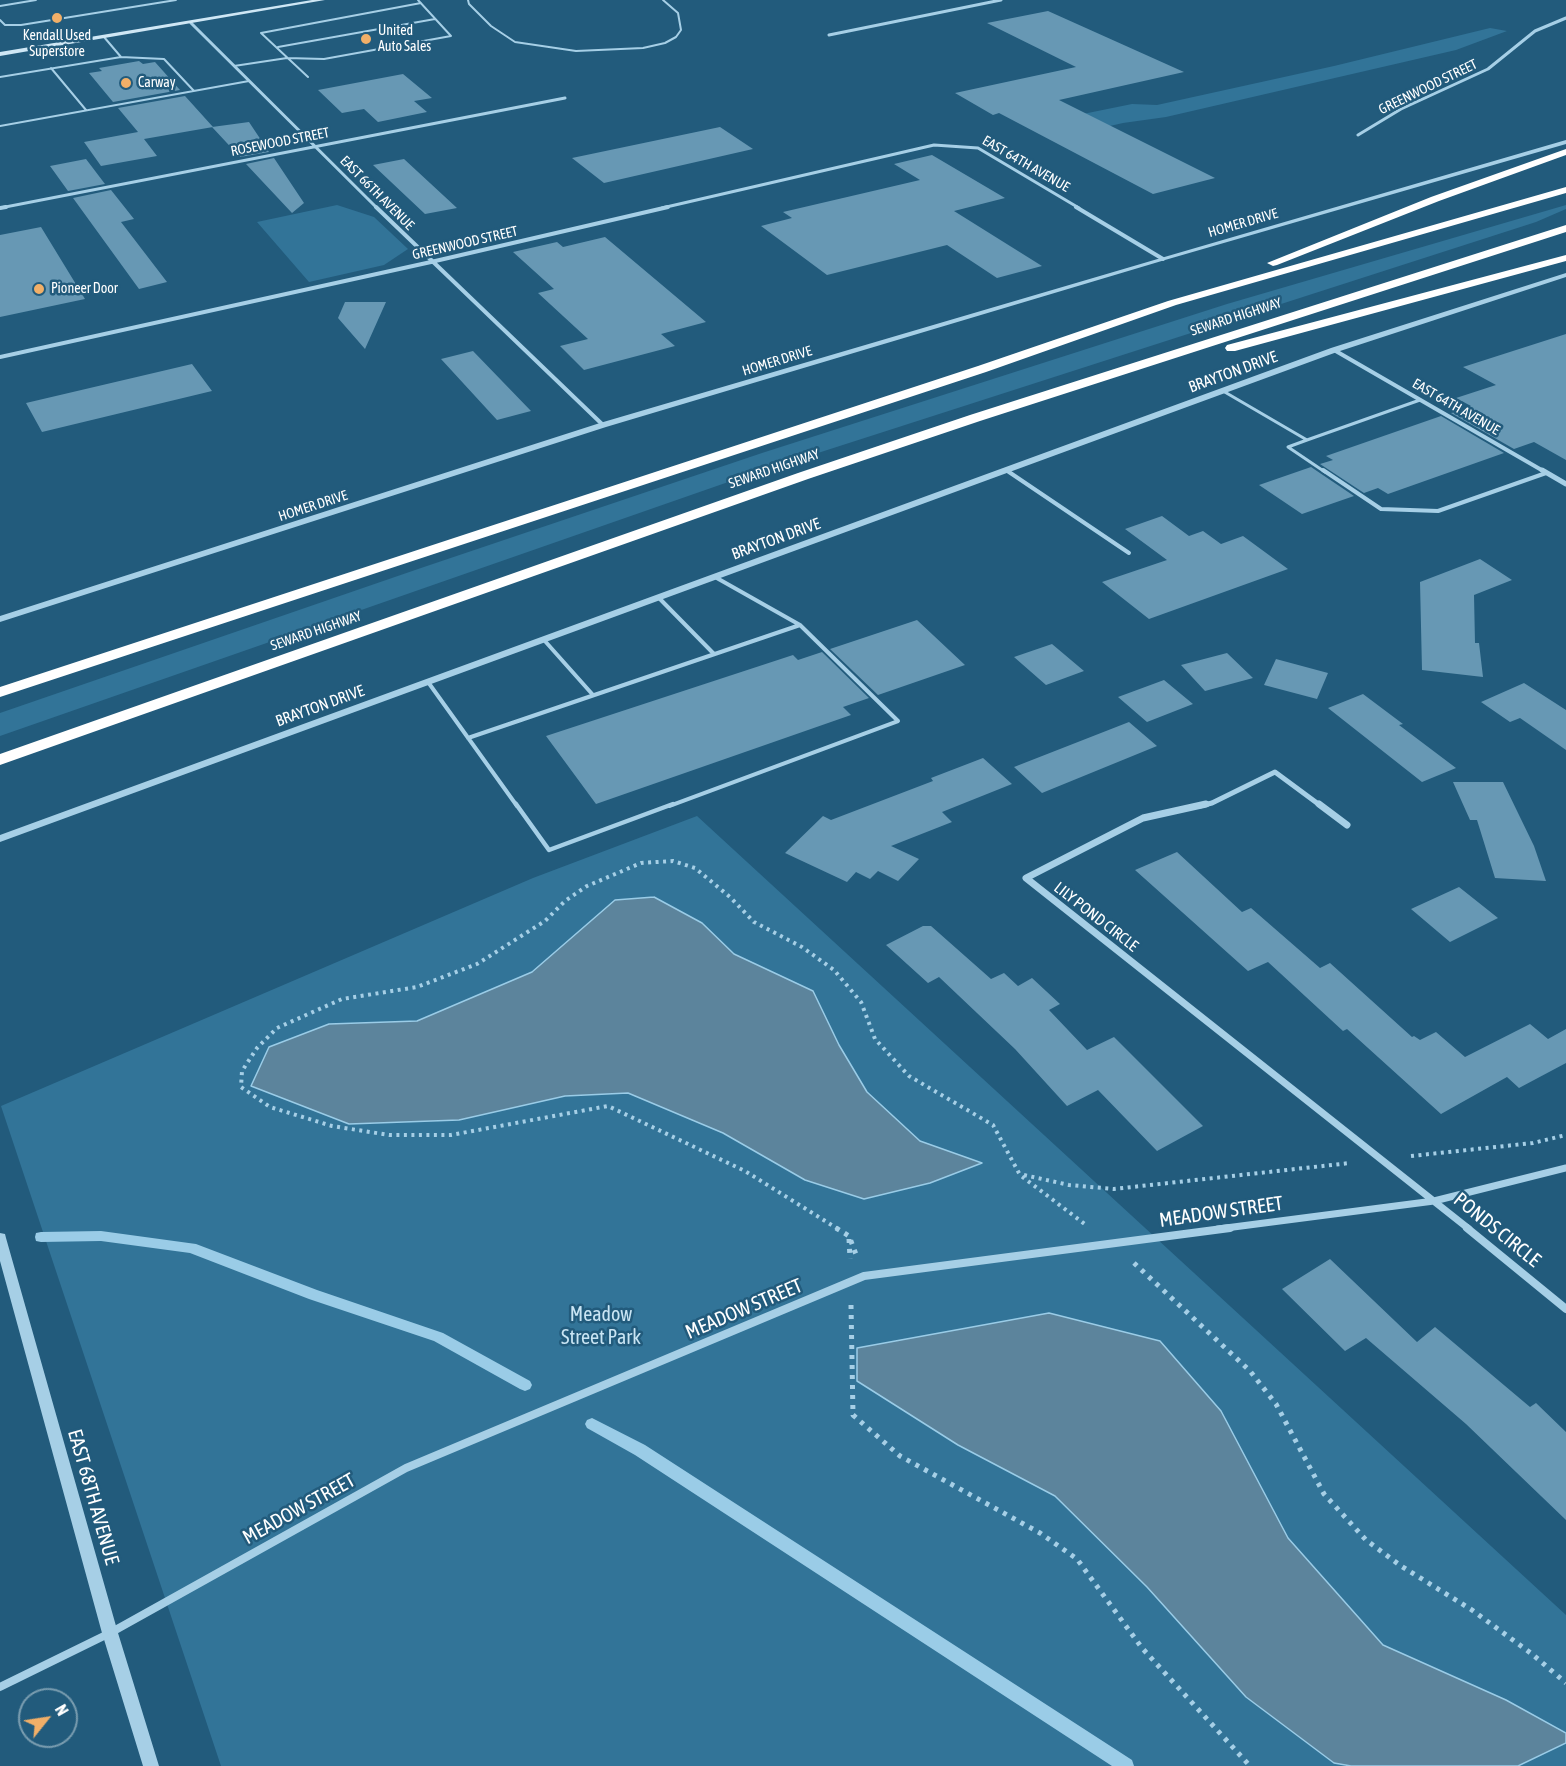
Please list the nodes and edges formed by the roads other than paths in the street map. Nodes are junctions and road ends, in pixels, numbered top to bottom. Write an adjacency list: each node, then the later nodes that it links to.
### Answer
1 (36, 0): 8 (lane)
2 (176, 0): 11 (lane)
3 (322, 0): 12 (main road)
4 (468, 0): 5 (lane)
5 (663, 0)
6 (1001, 0): 13 (street)
7 (420, 1): 10 (lane); 15 (lane)
8 (0, 6)
9 (1566, 18): 28 (street, GREENWOOD STREET)
10 (435, 19): 15 (lane); 18 (lane)
11 (0, 20)
12 (191, 23): 14 (main road); 19 (street, EAST 66TH AVENUE)
13 (829, 35)
14 (104, 37): 16 (main road); 17 (lane)
15 (278, 48): 18 (lane)
16 (0, 54)
17 (121, 57): 20 (lane); 24 (lane)
18 (287, 58): 19 (lane); 22 (lane)
19 (234, 66): 23 (street, EAST 66TH AVENUE)
20 (51, 68): 21 (lane); 26 (lane)
21 (0, 77)
22 (308, 77)
23 (249, 81): 24 (lane); 31 (street, EAST 66TH AVENUE)
24 (194, 91): 26 (lane)
25 (565, 98): 31 (street, ROSEWOOD STREET)
26 (86, 110): 27 (lane)
27 (0, 126)
28 (1358, 135)
29 (1566, 142): 37 (street, HOMER DRIVE)
30 (934, 145): 37 (street, EAST 64TH AVENUE); 38 (street, GREENWOOD STREET)
31 (315, 146): 34 (street, ROSEWOOD STREET); 38 (street, EAST 66TH AVENUE)
32 (1566, 152): 40 (highway)
33 (1566, 190): 40 (highway, SEWARD HIGHWAY)
34 (0, 208)
35 (1566, 228): 45 (highway, SEWARD HIGHWAY)
36 (1566, 258): 45 (highway)
37 (1163, 259): 46 (street, HOMER DRIVE)
38 (431, 262): 42 (street, GREENWOOD STREET); 46 (street, EAST 66TH AVENUE)
39 (1566, 275): 41 (street, BRAYTON DRIVE)
40 (1172, 303): 59 (highway, SEWARD HIGHWAY)
41 (1334, 350): 43 (street, BRAYTON DRIVE); 44 (street, EAST 64TH AVENUE)
42 (0, 357)
43 (1223, 391): 47 (lane); 48 (street, BRAYTON DRIVE)
44 (1420, 400): 47 (lane); 49 (street, EAST 64TH AVENUE)
45 (975, 418): 62 (highway, SEWARD HIGHWAY)
46 (603, 425): 54 (street, HOMER DRIVE)
47 (1307, 440): 49 (lane)
48 (1006, 470): 51 (lane); 52 (street, BRAYTON DRIVE)
49 (1546, 473): 50 (street, EAST 64TH AVENUE)
50 (1566, 484)
51 (1129, 554)
52 (715, 577): 53 (street, BRAYTON DRIVE); 55 (lane)
53 (659, 598): 56 (street, BRAYTON DRIVE); 57 (lane)
54 (0, 619)
55 (800, 625): 57 (lane); 61 (lane)
56 (544, 640): 58 (street, BRAYTON DRIVE); 60 (lane)
57 (714, 654): 60 (lane)
58 (428, 682): 61 (lane); 64 (street, BRAYTON DRIVE)
59 (0, 693)
60 (593, 695): 61 (lane)
61 (468, 738)
62 (0, 760)
63 (1347, 825): 66 (street, LILY POND CIRCLE)
64 (0, 839)
65 (1566, 1168): 66 (street, MEADOW STREET)
66 (1434, 1201): 68 (street, PONDS CIRCLE); 69 (street, MEADOW STREET)
67 (0, 1238): 69 (street, EAST 68TH AVENUE)
68 (1566, 1309)
69 (111, 1633): 70 (street, MEADOW STREET); 71 (street, EAST 68TH AVENUE)
70 (0, 1687)
71 (151, 1766)

